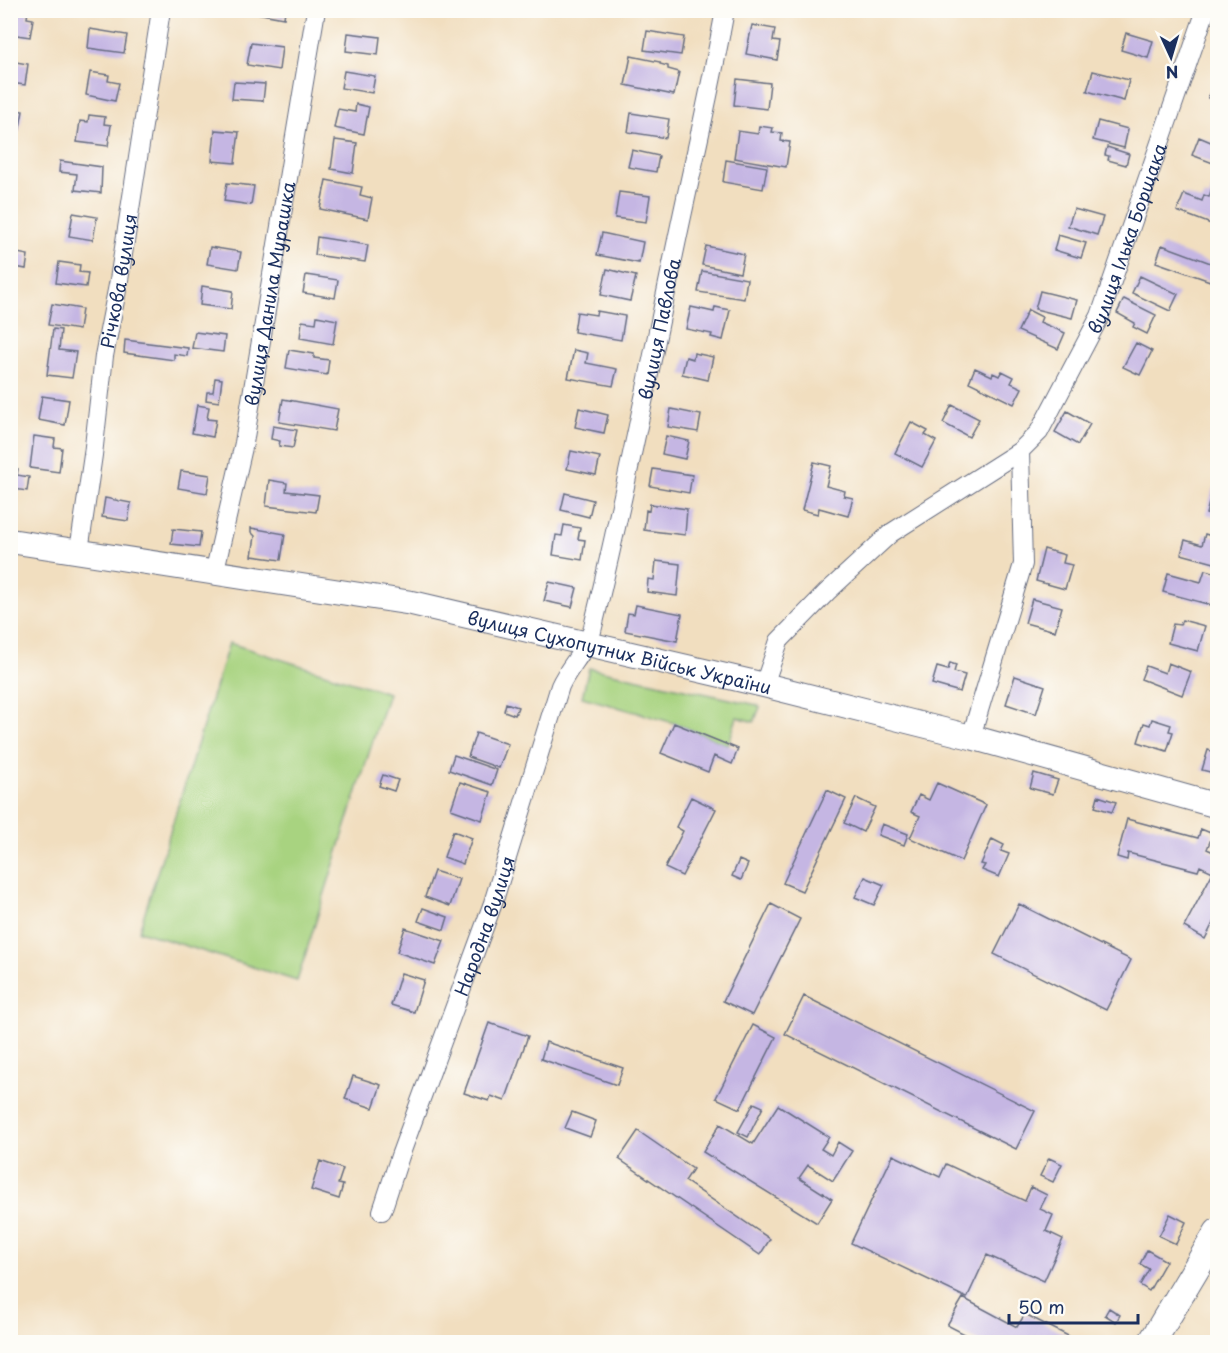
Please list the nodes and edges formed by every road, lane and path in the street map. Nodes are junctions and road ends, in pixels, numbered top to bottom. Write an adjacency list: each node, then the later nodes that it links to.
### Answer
1 (160, 10): 7 (street, Річкова вулиця)
2 (316, 10): 8 (street, вулиця Данила Мурашка)
3 (725, 10): 9 (street, вулиця Павлова)
4 (1206, 10): 5 (street, вулиця Ілька Борщака)
5 (1020, 451): 10 (street, вулиця Ілька Борщака); 11 (street)
6 (10, 541): 7 (street, вулиця Сухопутних Військ України)
7 (79, 551): 8 (street, вулиця Сухопутних Військ України)
8 (214, 574): 9 (street, вулиця Сухопутних Військ України)
9 (588, 644): 10 (street, вулиця Сухопутних Військ України); 13 (street, Народна вулиця)
10 (764, 685): 11 (street, вулиця Сухопутних Військ України)
11 (971, 737): 12 (street, вулиця Сухопутних Військ України)
12 (1218, 806)
13 (382, 1211)
14 (1218, 1232): 15 (main road)
15 (1152, 1342)

